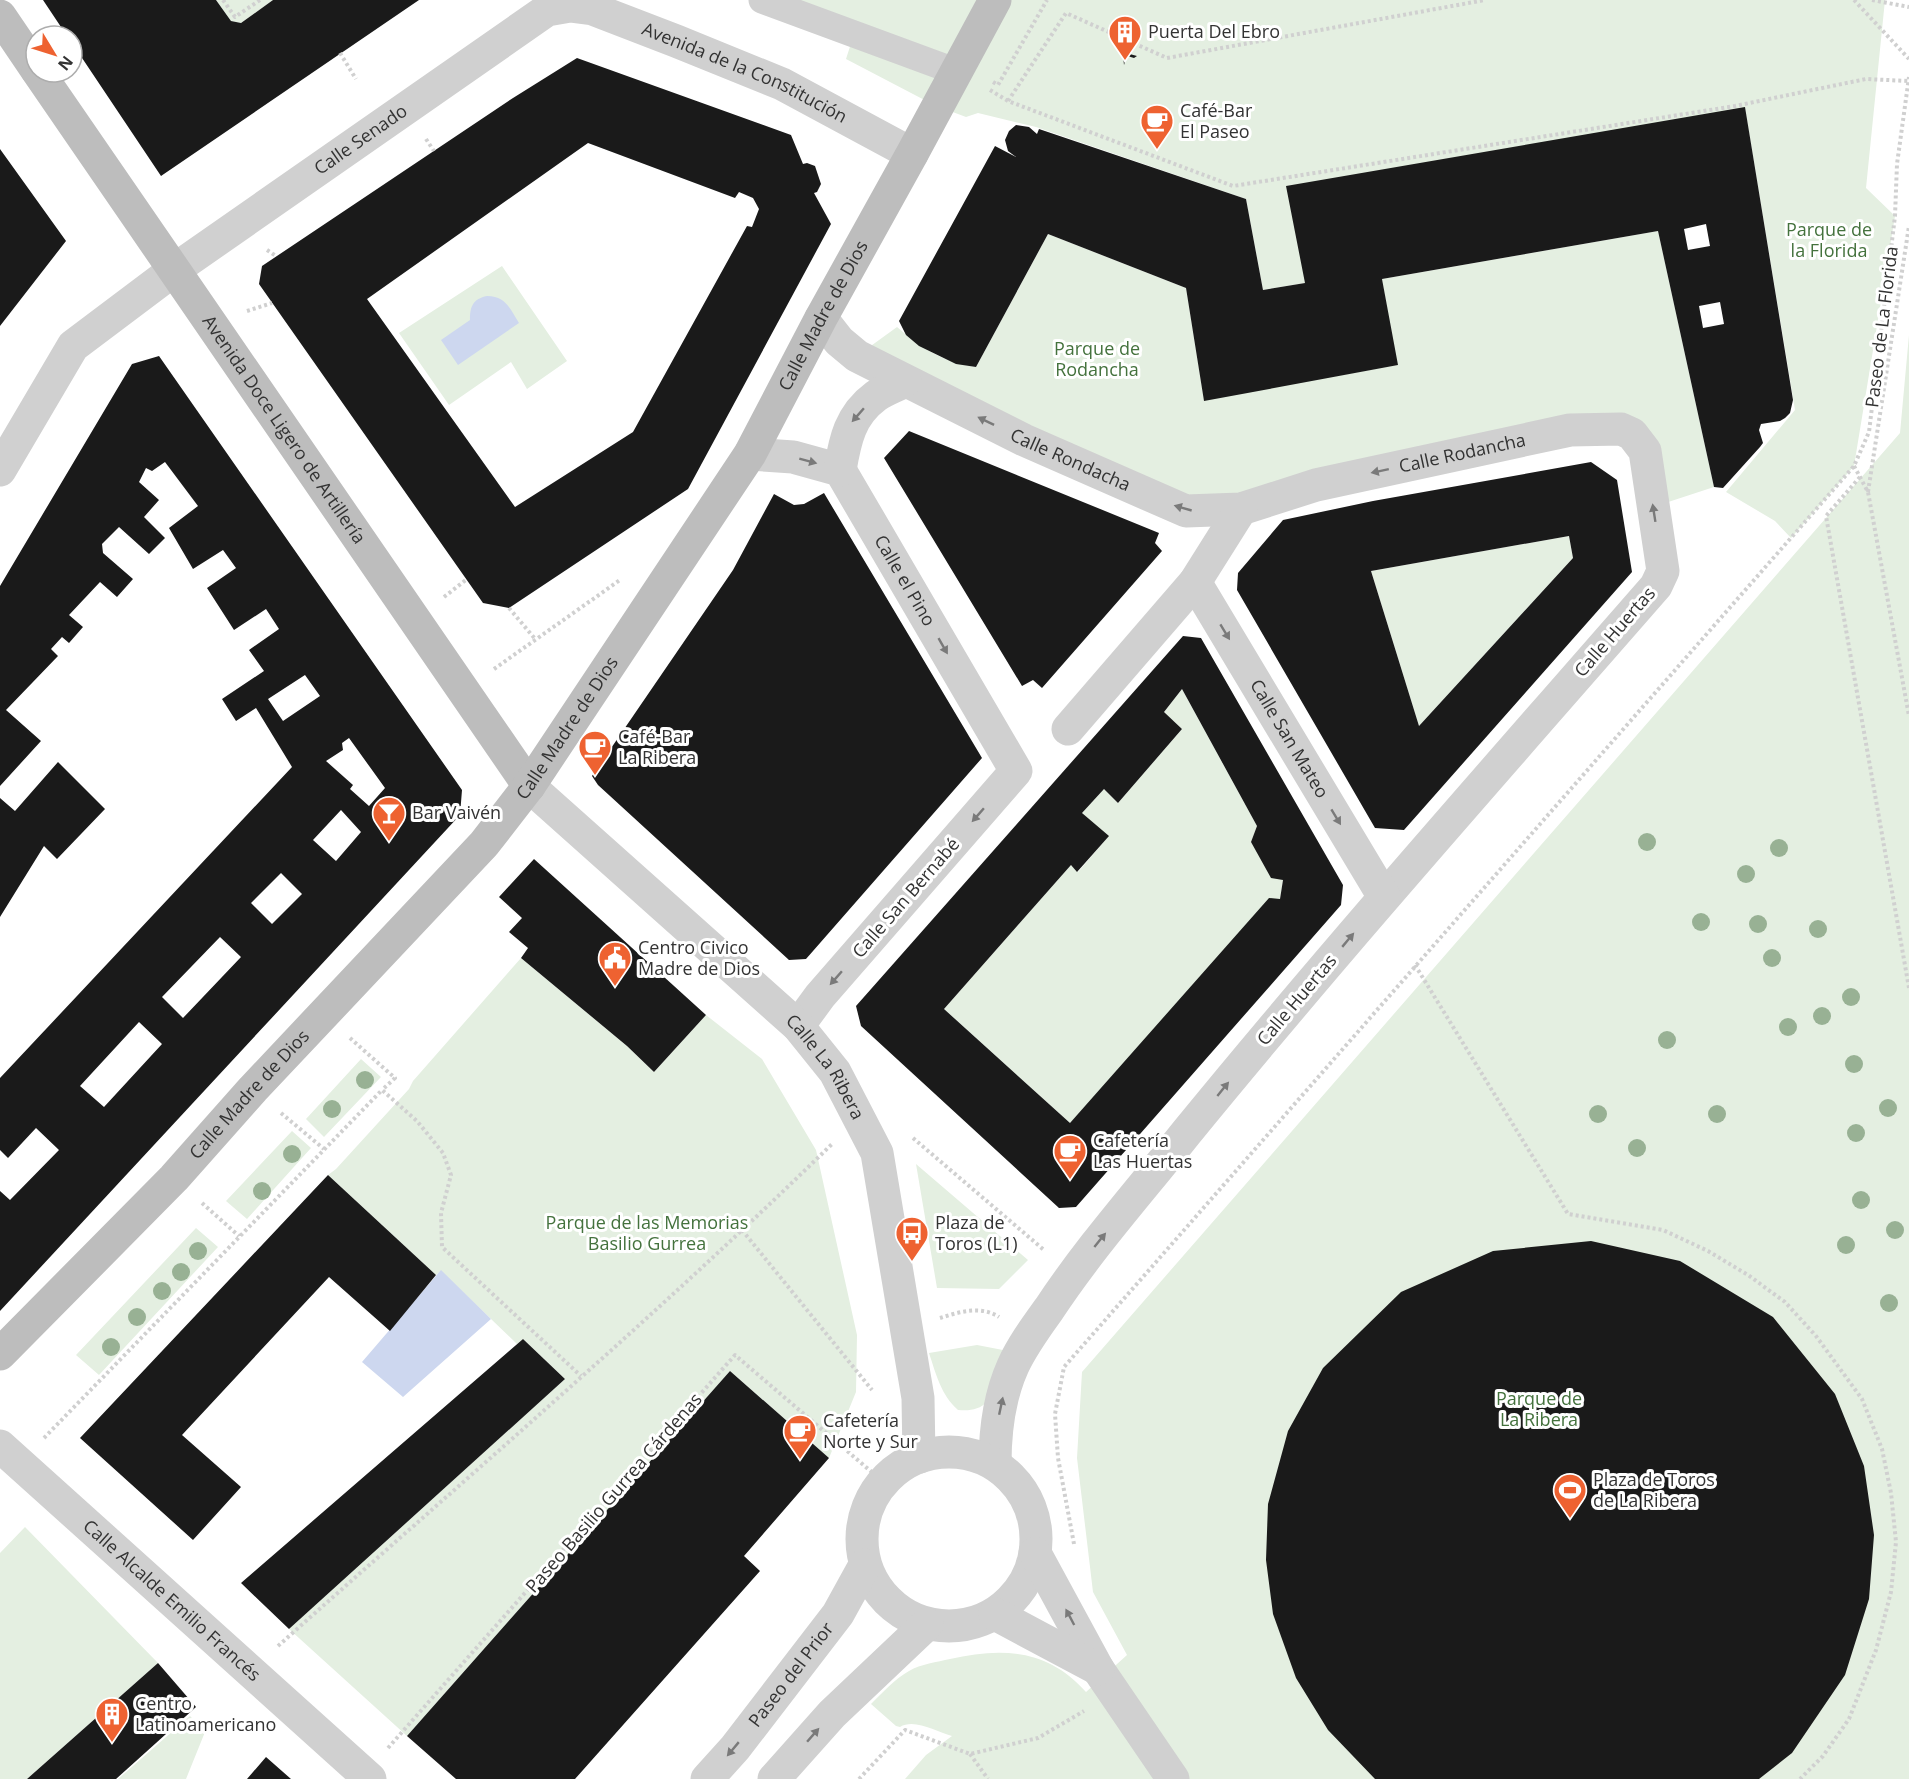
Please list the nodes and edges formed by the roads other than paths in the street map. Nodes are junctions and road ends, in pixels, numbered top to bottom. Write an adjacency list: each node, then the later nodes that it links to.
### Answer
1 (762, 0): 6 (street)
2 (995, 0): 6 (main road, Calle Madre de Dios)
3 (562, 5): 8 (street, Avenida de la Constitución); 9 (street, Calle Senado)
4 (0, 16): 5 (main road, Avenida Doce Ligero de Artillería)
5 (24, 52)
6 (957, 72): 8 (main road, Calle Madre de Dios)
7 (46, 84): 9 (main road, Avenida Doce Ligero de Artillería)
8 (912, 154): 10 (main road, Calle Madre de Dios)
9 (174, 270): 13 (street, Calle Senado); 20 (main road, Avenida Doce Ligero de Artillería)
10 (821, 318): 11 (street, Calle Rondacha); 12 (main road, Calle Madre de Dios)
11 (905, 381): 14 (street, one-way to 14); 15 (street, Calle Rondacha, one-way to 11)
12 (750, 454): 14 (street, one-way to 14); 20 (main road, Calle Madre de Dios)
13 (0, 470)
14 (840, 470): 19 (street, Calle el Pino, one-way to 19)
15 (1241, 509): 16 (street, Calle Rodancha, one-way to 15); 17 (street)
16 (1664, 571): 21 (street, Calle Huertas)
17 (1195, 582): 18 (street); 21 (street, Calle San Mateo, one-way to 21)
18 (1068, 729)
19 (1016, 771): 22 (street, Calle San Bernabé, one-way to 22)
20 (529, 786): 22 (street, Calle La Ribera); 23 (main road, Calle Madre de Dios)
21 (1384, 897): 26 (street, Calle Huertas, one-way to 21)
22 (798, 1026): 25 (street, Calle La Ribera)
23 (0, 1354)
24 (9, 1454): 32 (street, Calle Alcalde Emilio Francés)
25 (919, 1457): 26 (street); 28 (street)
26 (995, 1464): 27 (street)
27 (1035, 1553): 29 (street); 31 (street, one-way to 27)
28 (865, 1565): 30 (street); 33 (street, Paseo del Prior, one-way to 33)
29 (995, 1614): 30 (street); 31 (street)
30 (927, 1624): 34 (street, one-way to 30)
31 (1102, 1675): 35 (street)
32 (367, 1777)
33 (706, 1779)
34 (774, 1779)
35 (1173, 1779)

